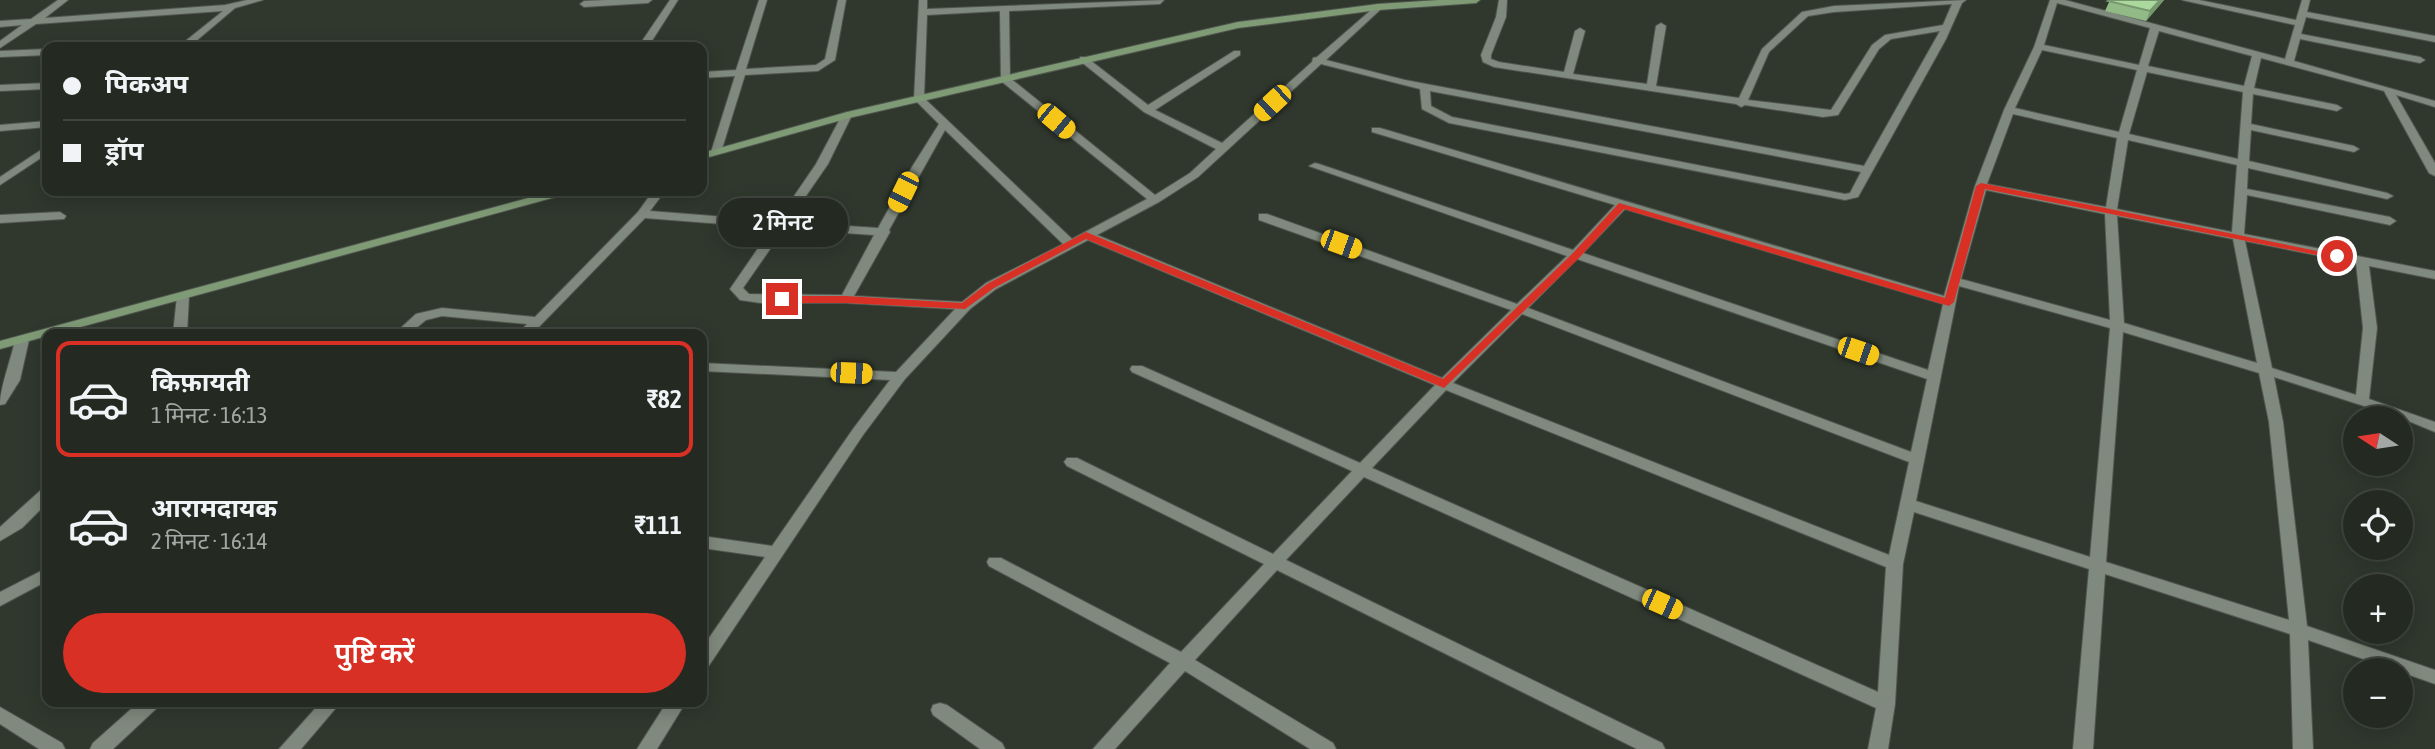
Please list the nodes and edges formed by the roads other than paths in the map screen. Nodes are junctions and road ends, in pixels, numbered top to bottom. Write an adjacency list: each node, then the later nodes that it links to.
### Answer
1 (64, 0): 25 (street)
2 (260, 0): 19 (street)
3 (648, 0): 18 (street)
4 (674, 0): 35 (street)
5 (763, 0): 47 (street)
6 (842, 0): 47 (street)
7 (923, 0): 23 (street)
8 (1476, 0): 15 (street)
9 (2055, 0): 22 (street); 37 (street)
10 (2100, 0): 22 (street)
11 (2186, 0): 17 (street)
12 (2306, 0): 24 (street)
13 (1160, 1): 21 (street)
14 (1960, 1): 30 (street); 58 (street)
15 (1421, 2): 20 (street)
16 (1502, 2): 49 (street)
17 (2202, 2): 26 (street)
18 (584, 4)
19 (228, 7): 25 (street); 34 (street)
20 (1378, 7): 42 (street); 43 (street)
21 (1004, 9): 23 (street); 50 (street)
22 (2094, 10): 29 (street)
23 (923, 12): 57 (street)
24 (2304, 13): 26 (street); 33 (street)
25 (33, 22): 27 (street); 36 (street)
26 (2298, 23): 32 (street)
27 (0, 24)
28 (1661, 26): 54 (street)
29 (2155, 27): 41 (street); 46 (street)
30 (1943, 28): 58 (street); 79 (street)
31 (1580, 31): 49 (street)
32 (2298, 36): 44 (street); 45 (street)
33 (2435, 39)
34 (190, 42)
35 (646, 42)
36 (0, 45)
37 (2039, 47): 46 (street); 62 (street)
38 (42, 52): 40 (street)
39 (1237, 53): 61 (street)
40 (0, 54)
41 (2257, 55): 45 (street); 56 (street)
42 (1083, 59): 50 (street); 61 (street)
43 (1316, 60): 52 (street); 70 (street)
44 (2420, 60)
45 (2289, 62): 55 (street)
46 (2144, 69): 56 (street); 69 (street)
47 (741, 71): 48 (street); 73 (street)
48 (707, 74)
49 (1568, 75): 54 (street)
50 (1006, 79): 57 (street); 87 (street)
51 (42, 86): 53 (street)
52 (1425, 87): 79 (street); 79 (street)
53 (0, 88)
54 (1651, 88): 58 (street)
55 (2388, 89): 59 (street); 80 (street)
56 (2248, 91): 60 (street); 66 (street)
57 (919, 99): 63 (street); 65 (street)
58 (1741, 104)
59 (2435, 104)
60 (2337, 108)
61 (1148, 110): 70 (street)
62 (2009, 110): 69 (street); 82 (street)
63 (848, 115): 73 (street); 95 (street)
64 (42, 124): 67 (street)
65 (944, 124): 96 (street); 99 (street)
66 (2246, 126): 71 (street); 77 (street)
67 (0, 128)
68 (1376, 130): 88 (street)
69 (2123, 136): 77 (street); 89 (street)
70 (1223, 148): 87 (street)
71 (2354, 149)
72 (42, 152): 75 (street)
73 (716, 152): 74 (street)
74 (707, 155)
75 (25, 164): 76 (street); 81 (street)
76 (42, 164)
77 (2243, 164): 83 (street); 86 (street)
78 (1315, 166): 100 (street)
79 (1866, 170)
80 (2435, 173)
81 (0, 182)
82 (1981, 186): 89 (street); 103 (street)
83 (2242, 191): 94 (street); 98 (street)
84 (535, 196): 104 (street)
85 (655, 196): 90 (street)
86 (2387, 196)
87 (1155, 200): 97 (street)
88 (1622, 205): 100 (street); 106 (street)
89 (2111, 212): 98 (street); 110 (street)
90 (642, 214): 95 (street); 109 (street)
91 (60, 216): 93 (street)
92 (1264, 217): 108 (street)
93 (0, 219)
94 (2390, 221)
95 (781, 227): 96 (street); 105 (street)
96 (884, 232): 105 (street)
97 (1086, 235): 99 (street); 123 (street)
98 (2238, 236): 101 (street); 120 (street)
99 (1070, 244): 107 (street)
100 (1577, 255): 108 (street); 122 (street)
101 (2362, 261): 102 (street); 125 (street)
102 (2435, 275)
103 (1954, 281): 106 (street); 110 (street)
104 (183, 296): 111 (street); 112 (street)
105 (846, 299): 107 (street)
106 (1949, 302): 122 (street)
107 (965, 306): 121 (street)
108 (1522, 310): 123 (street); 127 (street)
109 (539, 321): 113 (street); 114 (street)
110 (2117, 325): 120 (street); 138 (street)
111 (62, 329)
112 (180, 329)
113 (407, 329)
114 (530, 329)
115 (42, 335): 116 (street)
116 (22, 340): 117 (street); 124 (street)
117 (0, 345)
118 (707, 367): 121 (street)
119 (1138, 369): 129 (street)
120 (2265, 370): 125 (street); 141 (street)
121 (900, 376): 134 (street)
122 (1934, 377): 127 (street)
123 (1444, 384): 129 (street); 137 (street)
124 (0, 401)
125 (2362, 401): 126 (street)
126 (2435, 427)
127 (1916, 459): 131 (street)
128 (1072, 462): 135 (street)
129 (1364, 472): 135 (street); 145 (street)
130 (42, 499): 132 (street)
131 (1908, 504): 137 (street); 138 (street)
132 (0, 535)
133 (707, 543): 134 (street)
134 (778, 553): 142 (street)
135 (1277, 561): 143 (street); 159 (street)
136 (995, 562): 143 (street)
137 (1895, 564): 145 (street)
138 (2097, 567): 141 (street); 160 (street)
139 (42, 577): 140 (street)
140 (0, 600)
141 (2299, 630): 144 (street); 161 (street)
142 (707, 655)
143 (1182, 661): 157 (street); 158 (street)
144 (2435, 677)
145 (1885, 704): 151 (street)
146 (146, 707): 153 (street)
147 (327, 707): 154 (street)
148 (674, 707): 155 (street)
149 (940, 710): 156 (street)
150 (0, 715): 152 (street)
151 (1883, 747)
152 (55, 749)
153 (100, 749)
154 (289, 749)
155 (648, 749)
156 (995, 749)
157 (1103, 749)
158 (1326, 749)
159 (1655, 749)
160 (2083, 749)
161 (2303, 749)

